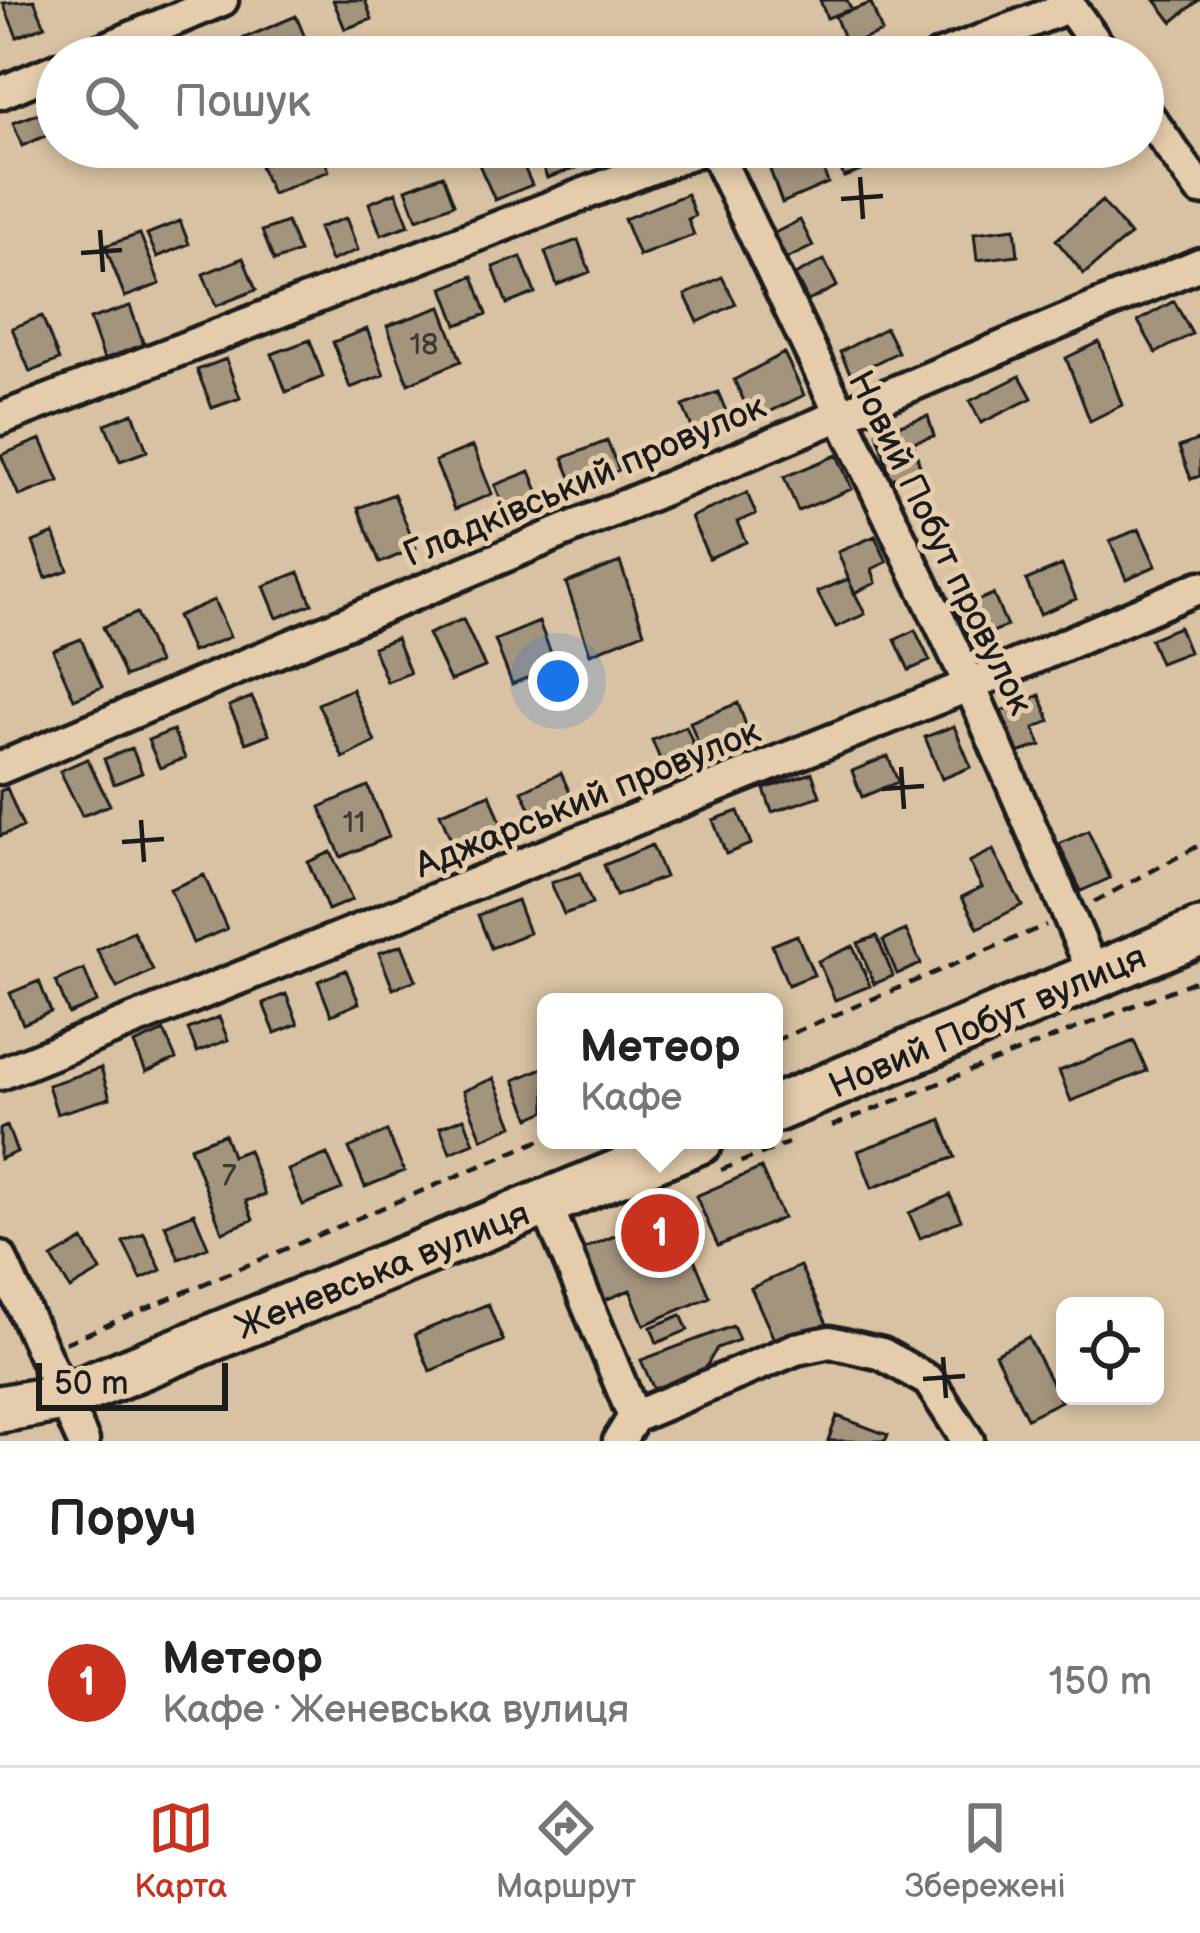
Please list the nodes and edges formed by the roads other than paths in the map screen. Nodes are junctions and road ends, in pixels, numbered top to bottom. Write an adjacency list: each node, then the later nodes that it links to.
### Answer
1 (222, 0): 3 (street)
2 (1067, 3): 4 (street); 5 (street)
3 (136, 36)
4 (989, 36)
5 (1091, 36)
6 (36, 78): 7 (street)
7 (0, 93)
8 (1164, 138): 11 (street)
9 (655, 168): 14 (street)
10 (720, 168): 13 (street, Новий Побут провулок)
11 (1200, 189)
12 (1200, 264): 13 (street, Гладківський провулок)
13 (837, 415): 16 (street, Новий Побут провулок); 17 (street, Гладківський провулок)
14 (0, 419)
15 (1200, 587): 16 (street, Аджарський провулок)
16 (970, 685): 19 (street, Новий Побут провулок); 20 (street, Аджарський провулок)
17 (0, 768)
18 (1200, 932): 19 (main road, Новий Побут вулиця)
19 (1094, 974): 21 (main road, Новий Побут вулиця)
20 (0, 1074)
21 (783, 1105)
22 (678, 1149): 23 (main road, Женевська вулиця)
23 (546, 1204): 25 (main road, Женевська вулиця); 27 (street)
24 (0, 1257): 25 (street)
25 (63, 1398): 26 (main road, Женевська вулиця); 28 (street)
26 (0, 1409)
27 (627, 1429): 29 (street)
28 (83, 1441)
29 (968, 1441)

